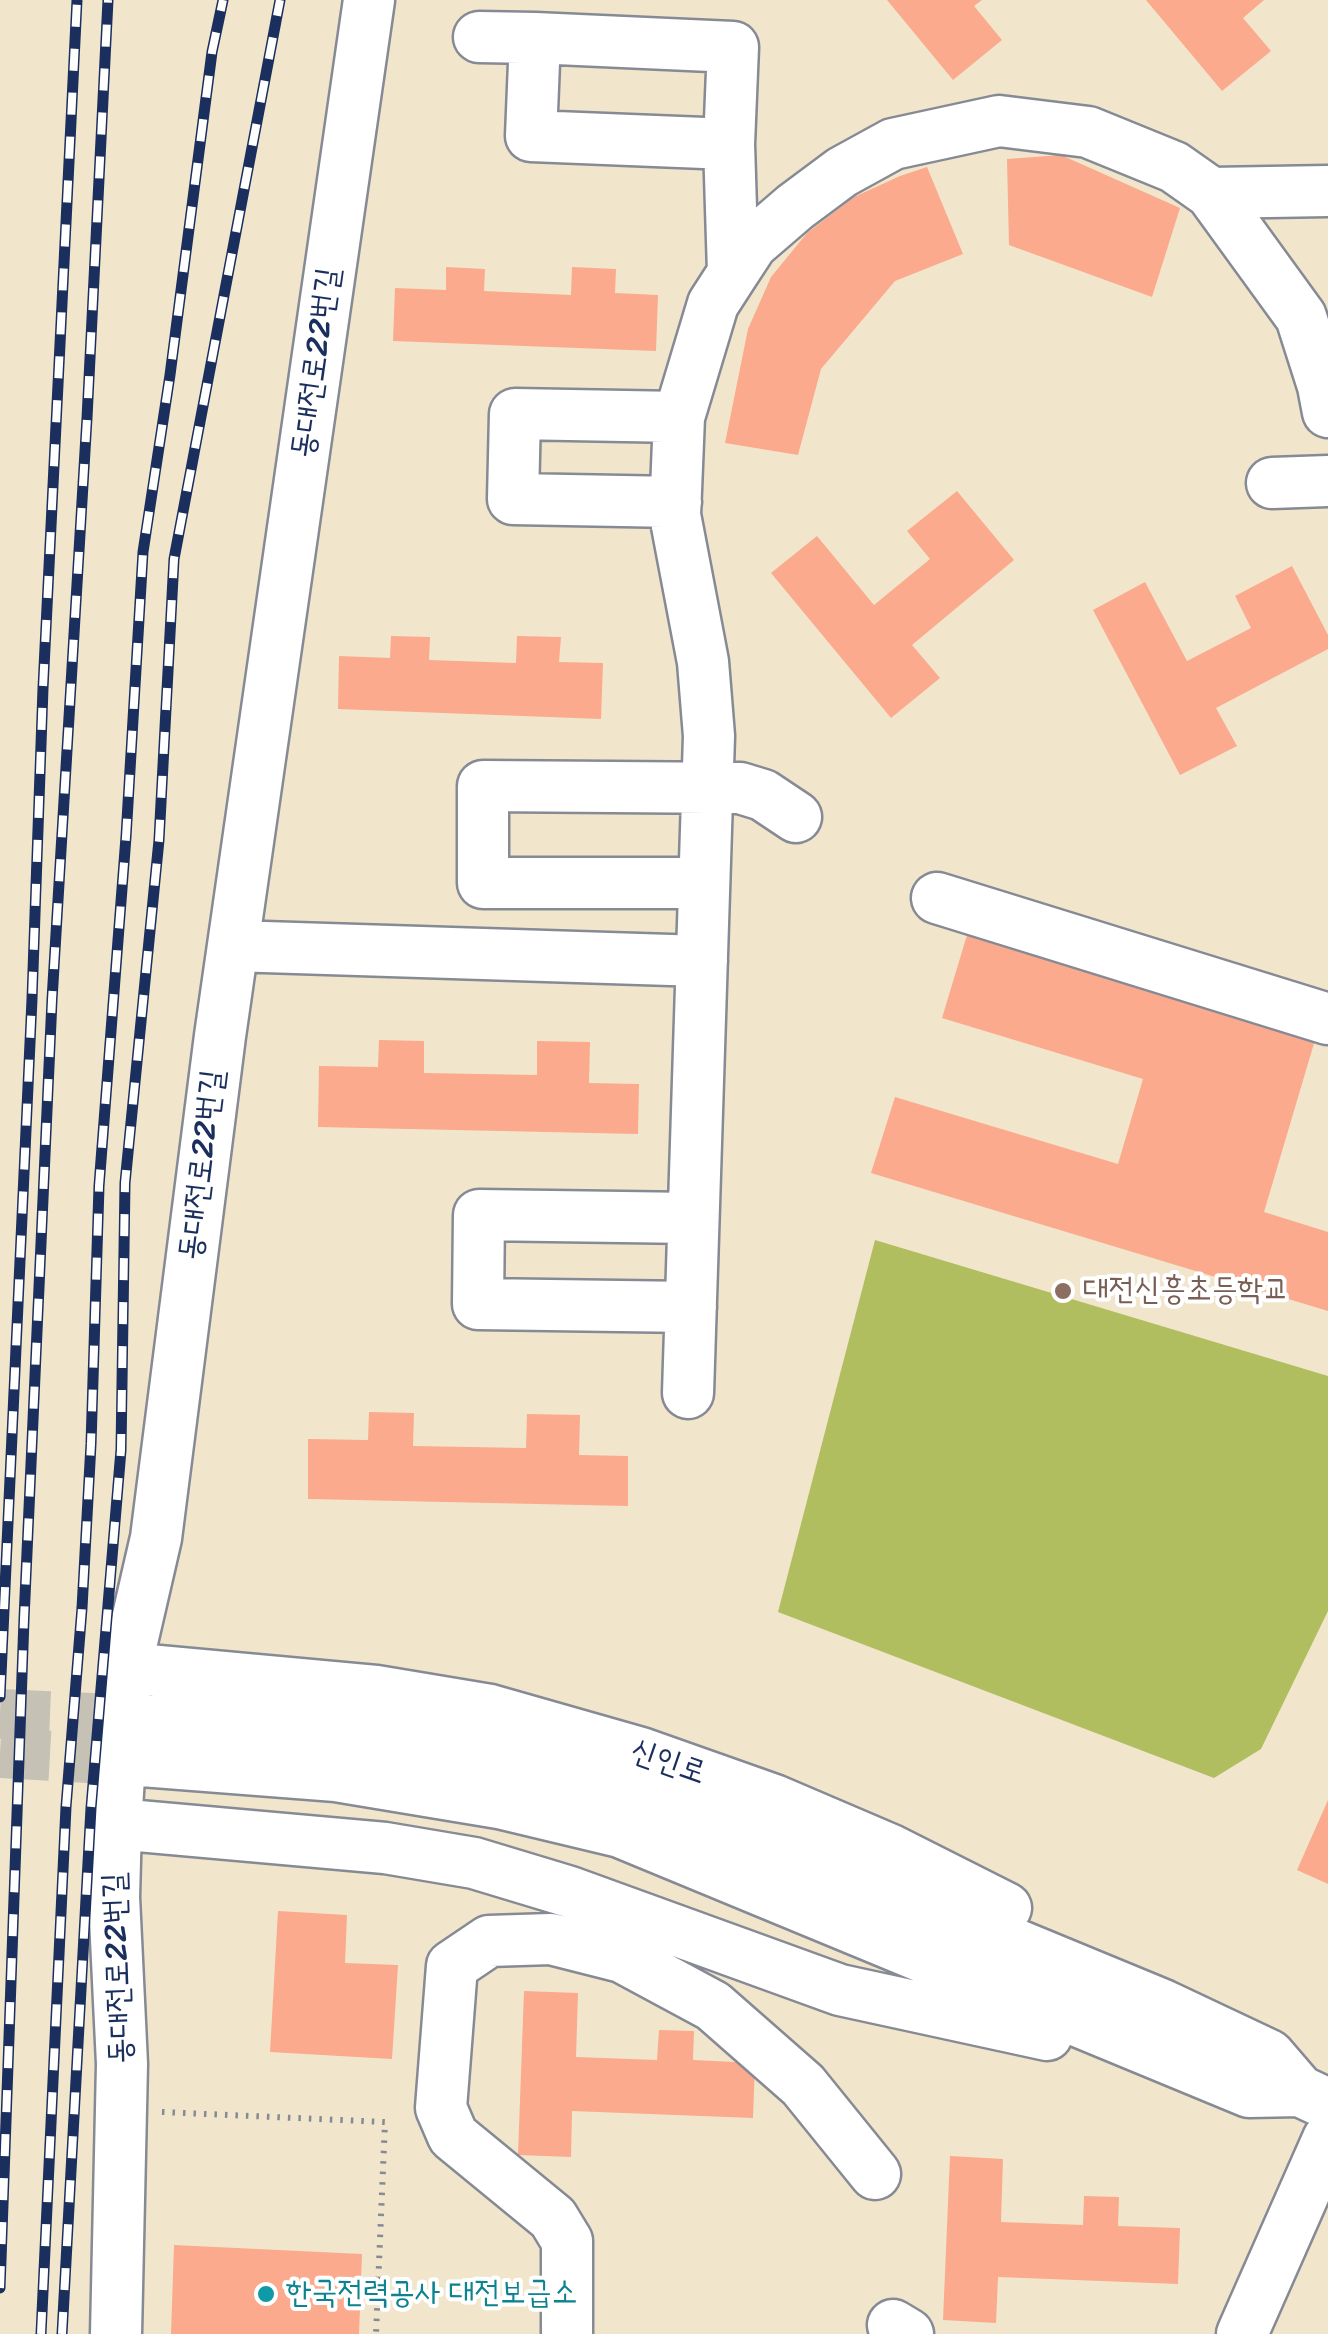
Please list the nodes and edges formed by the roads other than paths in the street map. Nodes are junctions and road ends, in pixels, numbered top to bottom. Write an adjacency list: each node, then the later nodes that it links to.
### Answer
1 (369, 0): 17 (street, 동대전로22번길)
2 (478, 38): 3 (street)
3 (535, 38): 4 (street); 4 (street)
4 (729, 144): 7 (street)
5 (1328, 190): 6 (street)
6 (1210, 193): 7 (street); 8 (street)
7 (733, 273): 9 (street)
8 (1328, 412)
9 (679, 417): 12 (street); 12 (street)
10 (1328, 481): 11 (street)
11 (1272, 483)
12 (676, 502): 13 (street)
13 (707, 786): 14 (street); 15 (street); 15 (street)
14 (796, 817)
15 (704, 883): 18 (street)
16 (937, 898): 19 (street)
17 (233, 946): 18 (street); 23 (street, 동대전로22번길)
18 (702, 962): 20 (street)
19 (1328, 1019)
20 (693, 1218): 21 (street); 21 (street)
21 (691, 1307): 22 (street)
22 (688, 1392)
23 (126, 1668): 25 (street, 동대전로22번길); 26 (street, 신인로)
24 (141, 1740): 26 (street, 신인로)
25 (116, 1824): 26 (street, 신인로); 30 (street, 동대전로22번길)
26 (1160, 2029): 27 (street, 신인로)
27 (1314, 2098)
28 (1328, 2139): 32 (street)
29 (875, 2174): 31 (street)
30 (116, 2334)
31 (567, 2334)
32 (1242, 2334)

